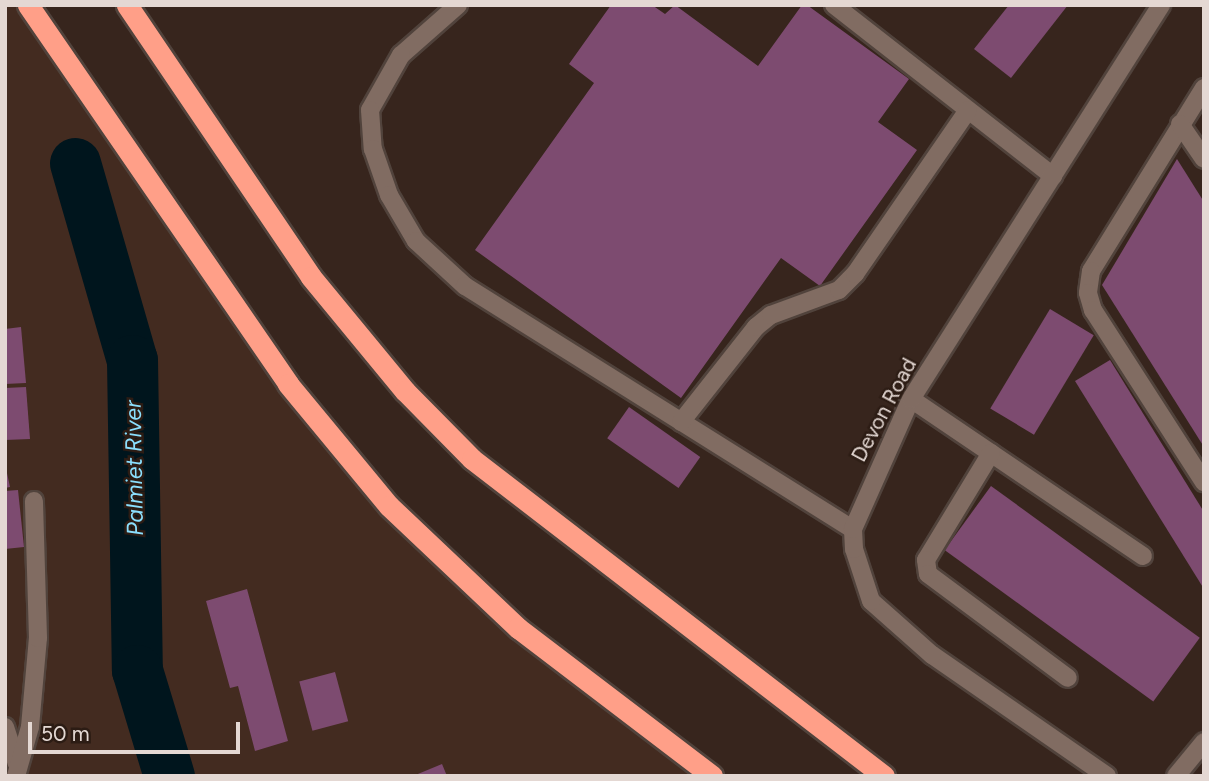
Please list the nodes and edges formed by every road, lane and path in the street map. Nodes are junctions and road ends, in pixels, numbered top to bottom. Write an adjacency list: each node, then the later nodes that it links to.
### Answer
1 (28, 5): 22 (highway)
2 (127, 5): 23 (highway)
3 (458, 5): 12 (street)
4 (834, 5): 7 (street)
5 (1157, 7): 10 (street, Devon Road)
6 (1204, 88): 8 (street)
7 (968, 110): 10 (street); 12 (street)
8 (1180, 124): 9 (street); 14 (street)
9 (1204, 159)
10 (1053, 176): 11 (street, Devon Road)
11 (911, 399): 13 (street); 16 (street, Devon Road)
12 (681, 422): 16 (street)
13 (991, 453): 17 (street); 18 (street)
14 (1204, 482)
15 (34, 501): 21 (street)
16 (853, 529): 24 (street)
17 (1143, 556)
18 (1068, 678)
19 (5, 727): 21 (street)
20 (1204, 742): 25 (street)
21 (16, 769)
22 (712, 776)
23 (884, 776)
24 (1107, 776)
25 (1176, 776)

